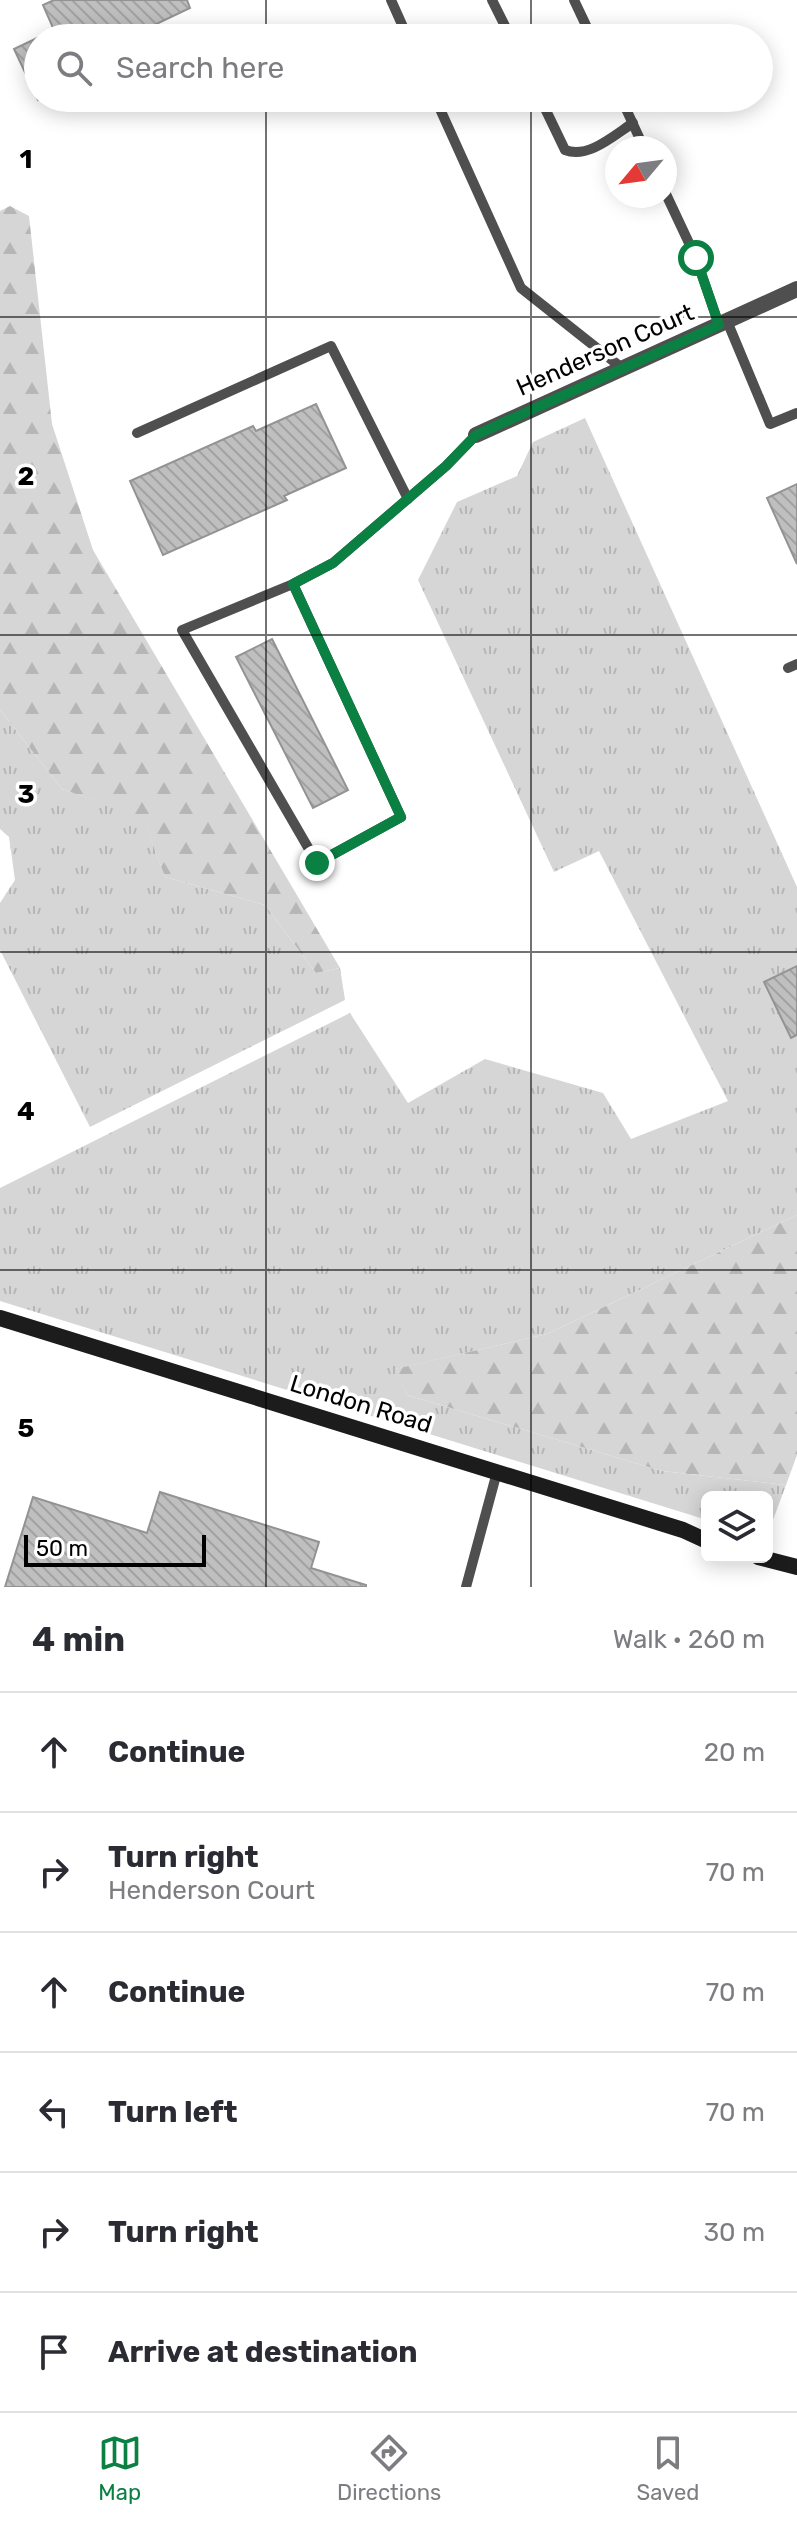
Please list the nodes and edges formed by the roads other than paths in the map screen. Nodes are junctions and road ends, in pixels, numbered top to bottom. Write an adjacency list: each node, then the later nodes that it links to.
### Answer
1 (391, 0): 4 (lane)
2 (492, 0): 5 (lane)
3 (574, 0): 6 (lane)
4 (402, 24)
5 (504, 24)
6 (585, 24)
7 (441, 112): 15 (lane)
8 (547, 112): 10 (lane)
9 (628, 112): 10 (lane)
10 (633, 123): 11 (lane)
11 (639, 136)
12 (673, 208): 14 (lane)
13 (797, 289): 14 (street, Henderson Court)
14 (723, 323): 15 (street, Henderson Court); 16 (lane)
15 (622, 368): 18 (street, Henderson Court)
16 (797, 413)
17 (137, 433): 19 (lane)
18 (476, 435): 19 (lane)
19 (408, 499): 20 (lane)
20 (293, 584): 20 (lane)
21 (0, 1318): 22 (street, London Road)
22 (497, 1472): 23 (street, London Road); 26 (lane)
23 (701, 1538)
24 (773, 1561): 25 (street)
25 (797, 1567)
26 (466, 1587)

